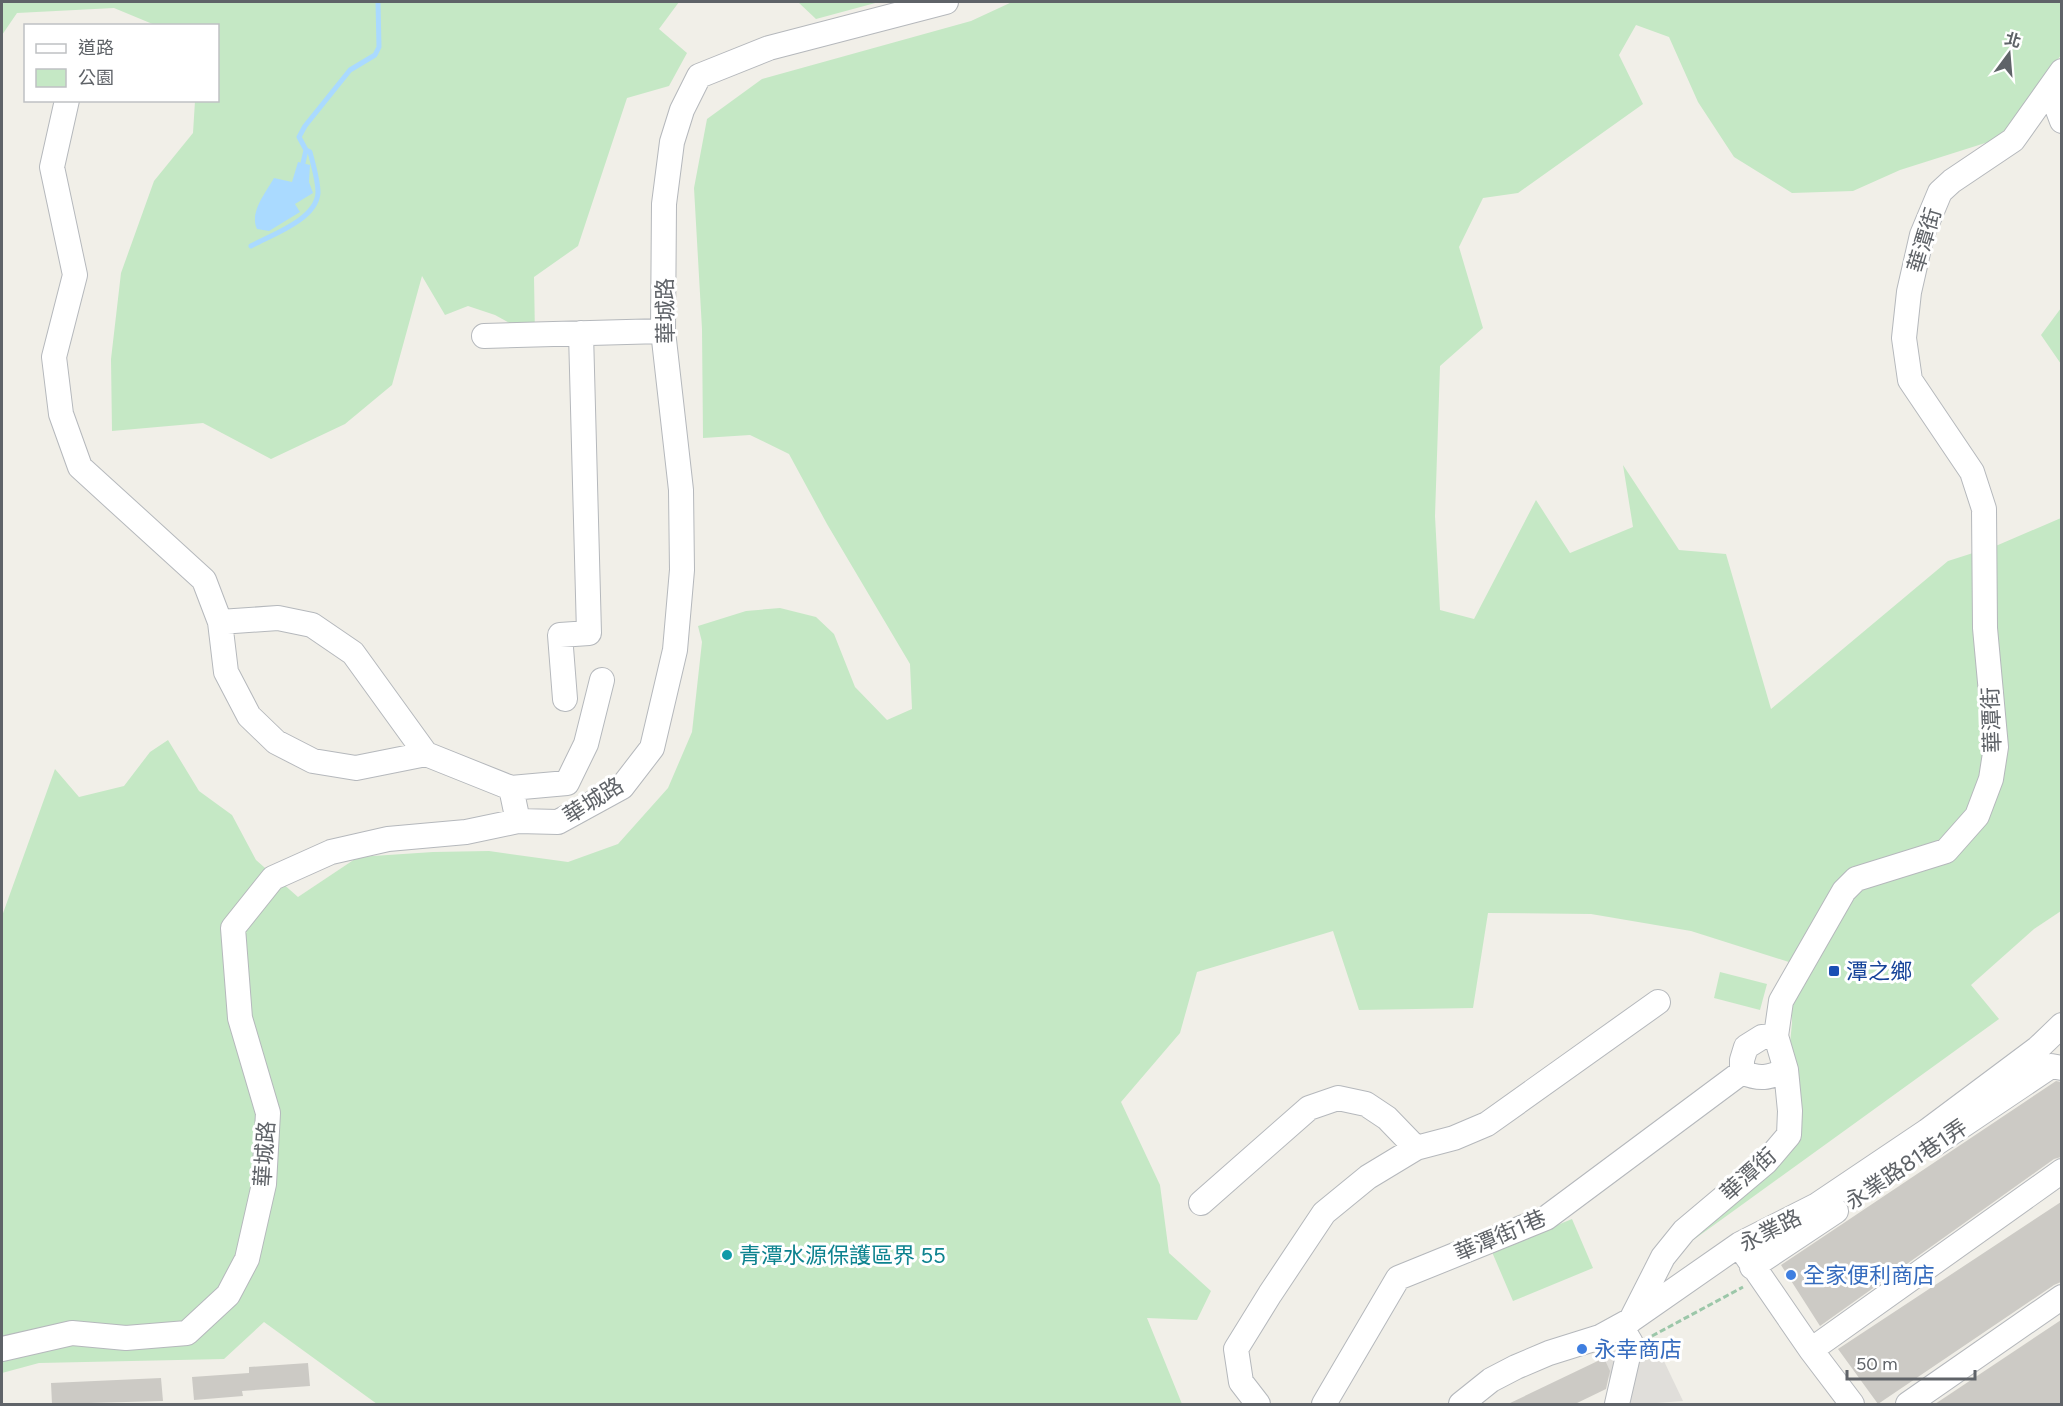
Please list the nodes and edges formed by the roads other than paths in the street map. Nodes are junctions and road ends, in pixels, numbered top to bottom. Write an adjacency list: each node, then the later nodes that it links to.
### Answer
1 (946, 2): 5 (street, 華城路)
2 (2056, 80): 4 (street); 16 (street, 華潭街)
3 (67, 102): 8 (street)
4 (2061, 120)
5 (663, 331): 6 (street); 13 (street, 華城路)
6 (581, 333): 7 (street); 10 (street)
7 (484, 336)
8 (220, 622): 11 (street); 11 (street)
9 (602, 680): 12 (street)
10 (565, 699)
11 (426, 754): 12 (street)
12 (511, 788): 13 (street)
13 (518, 821): 27 (street, 華城路)
14 (1658, 1002): 20 (street)
15 (2061, 1025): 23 (street, 永業路)
16 (1776, 1036): 18 (street, 華潭街); 19 (street)
17 (2061, 1068): 24 (street, 永業路81巷1弄)
18 (1786, 1070): 19 (street); 26 (street, 華潭街)
19 (1742, 1072): 30 (street, 華潭街1巷)
20 (1416, 1148): 22 (street); 29 (street)
21 (2061, 1171): 28 (street)
22 (1201, 1203)
23 (1740, 1244): 24 (street); 26 (street, 永業路)
24 (1756, 1272): 28 (street)
25 (2061, 1297): 34 (street)
26 (1626, 1323): 31 (street, 永業路); 32 (street)
27 (2, 1349)
28 (1811, 1350): 33 (street)
29 (1258, 1404)
30 (1324, 1404)
31 (1461, 1404)
32 (1617, 1404)
33 (1852, 1404)
34 (1908, 1404)

